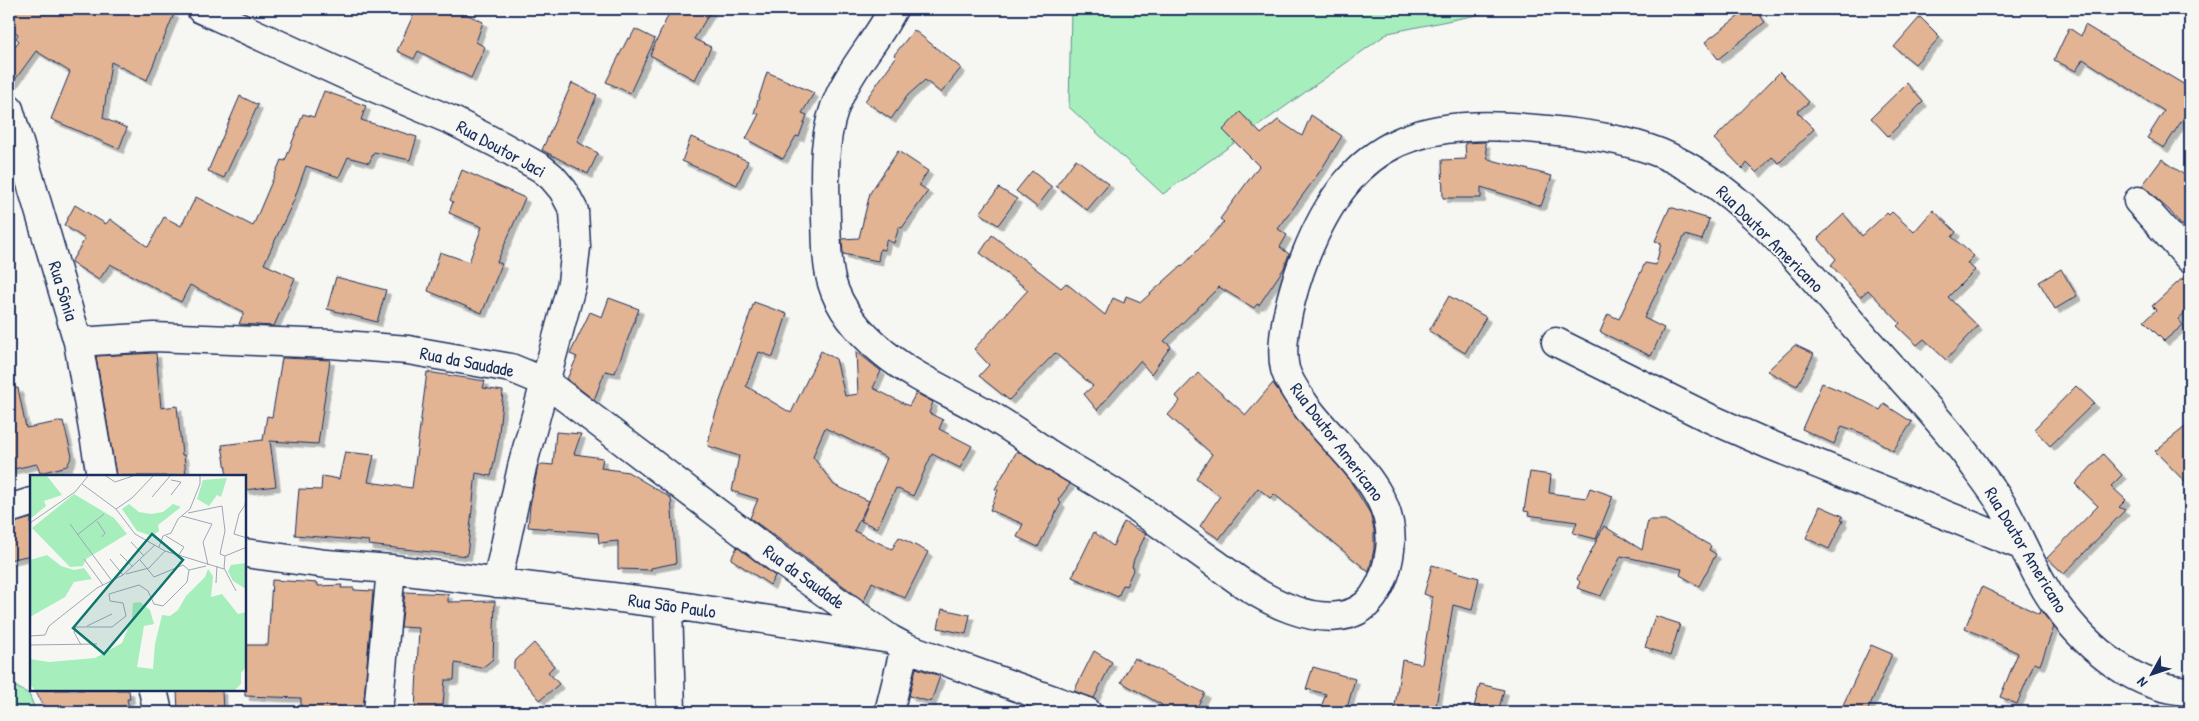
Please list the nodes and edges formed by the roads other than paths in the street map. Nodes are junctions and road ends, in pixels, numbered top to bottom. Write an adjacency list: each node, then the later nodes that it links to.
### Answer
1 (201, 9): 8 (street, Rua Doutor Jaci)
2 (893, 9): 12 (street, Rua Doutor Americano)
3 (9, 109): 6 (street, Rua Sônia)
4 (2138, 201): 5 (street)
5 (2190, 259)
6 (78, 342): 8 (street, Rua da Saudade); 9 (street, Rua Sônia)
7 (1556, 342): 12 (street)
8 (545, 382): 15 (street, Rua Doutor Jaci); 17 (street, Rua da Saudade)
9 (101, 475)
10 (30, 502): 11 (street)
11 (9, 509)
12 (2023, 546): 18 (street, Rua Doutor Americano)
13 (246, 553): 14 (street, Rua São Paulo)
14 (391, 569): 15 (street, Rua São Paulo); 21 (street)
15 (497, 583): 16 (street, Rua São Paulo)
16 (668, 604): 17 (street, Rua São Paulo); 22 (street)
17 (897, 643): 23 (street); 24 (street, Rua São Paulo)
18 (2190, 690)
19 (153, 691): 20 (street)
20 (158, 712)
21 (378, 712)
22 (671, 712)
23 (889, 712)
24 (1087, 712)

